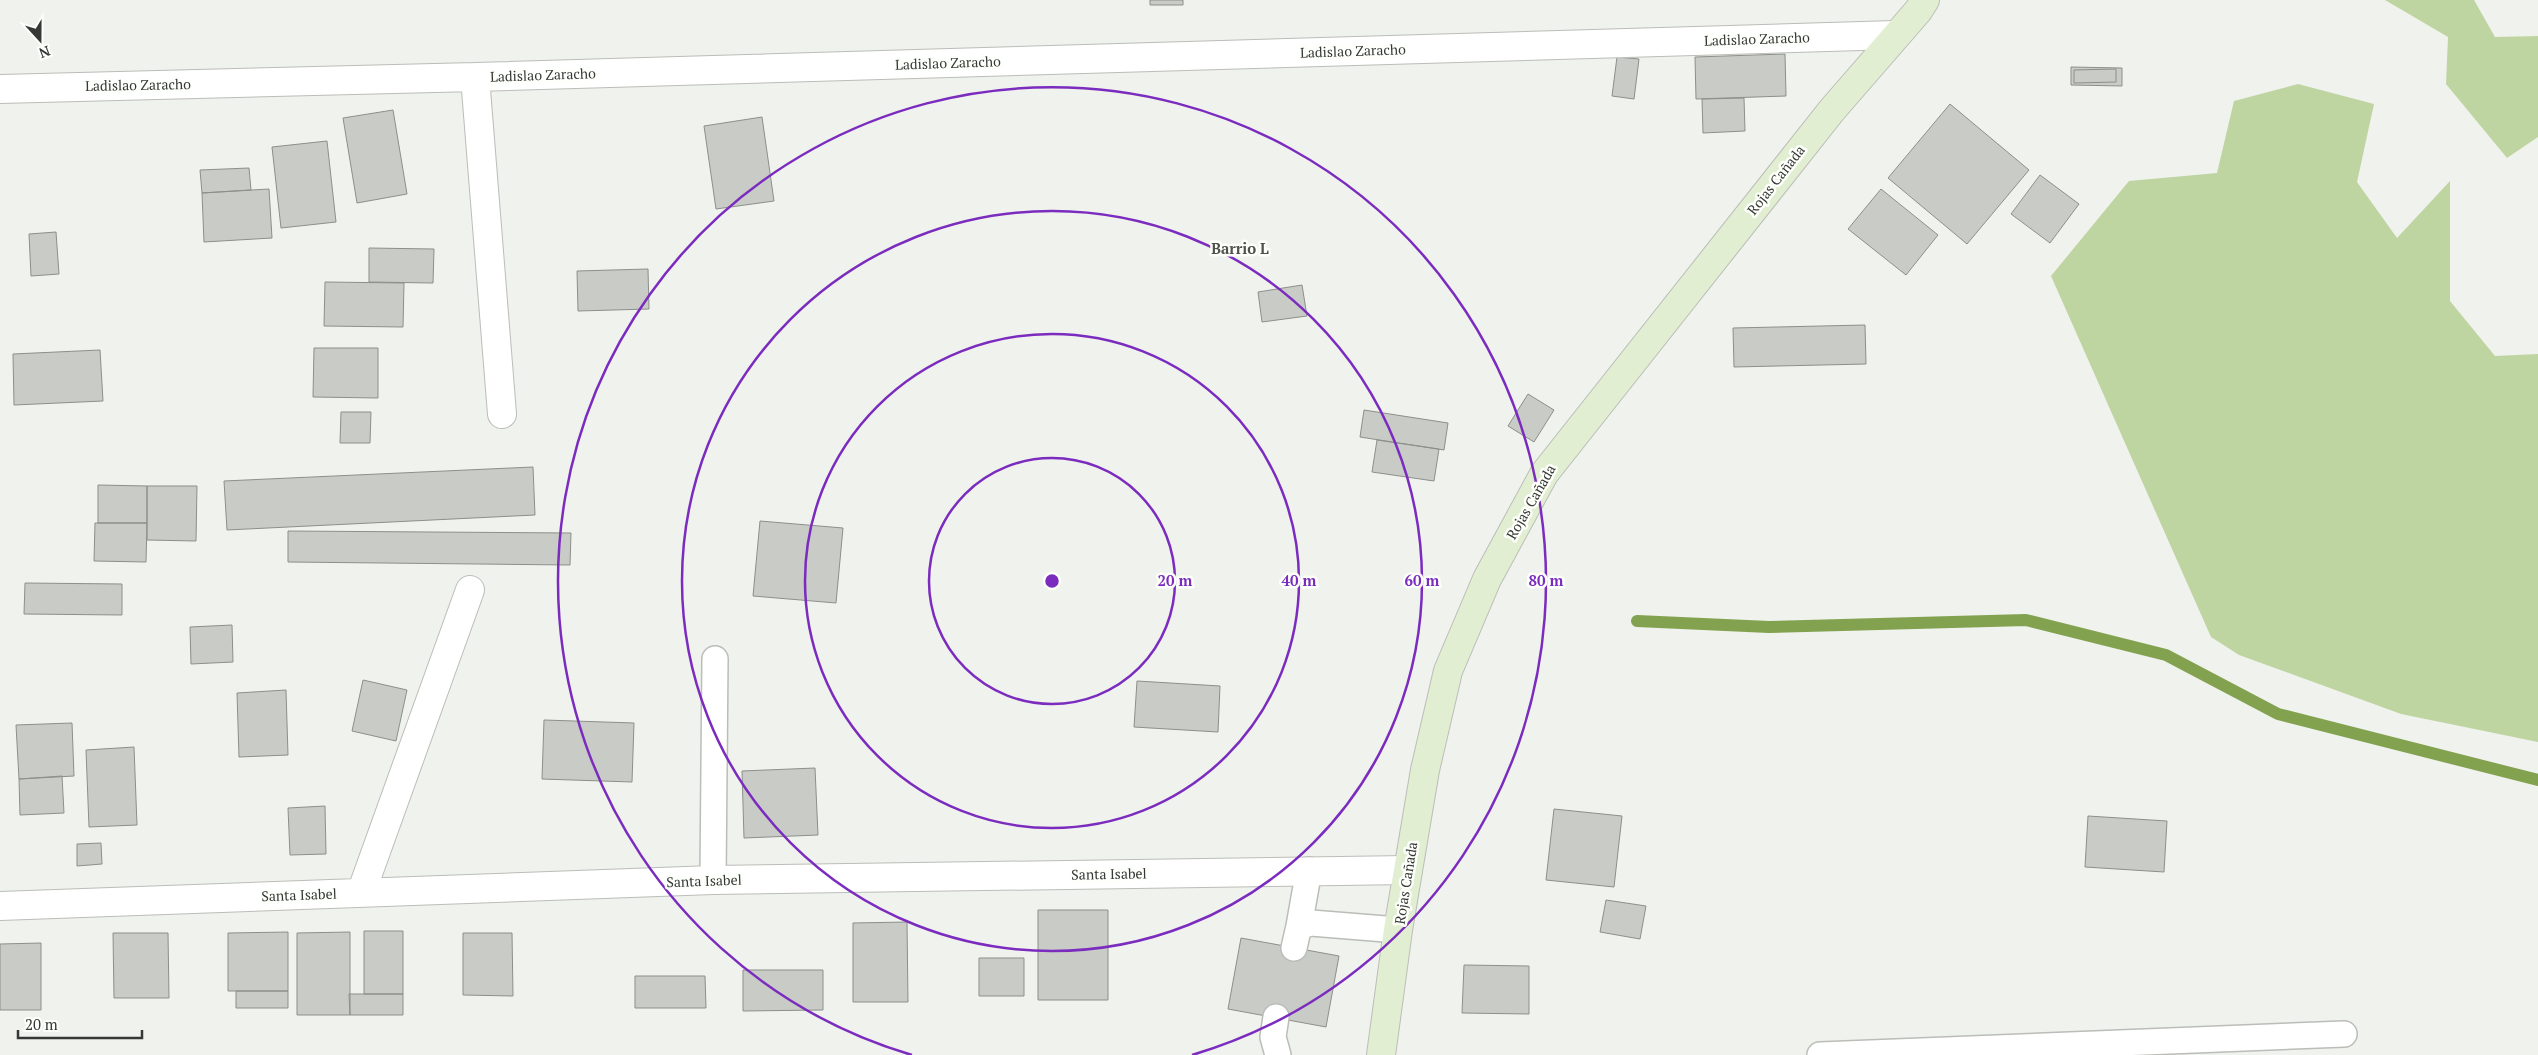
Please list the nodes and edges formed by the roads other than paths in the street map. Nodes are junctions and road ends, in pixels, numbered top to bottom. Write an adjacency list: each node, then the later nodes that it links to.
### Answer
1 (1924, 0): 2 (main road, Rojas Cañada)
2 (1896, 35): 3 (street, Ladislao Zaracho); 9 (main road, Rojas Cañada)
3 (475, 77): 4 (street, Ladislao Zaracho); 5 (street)
4 (0, 89)
5 (502, 414)
6 (470, 590): 11 (street)
7 (715, 659): 10 (lane)
8 (1309, 870): 9 (street, Santa Isabel); 10 (street, Santa Isabel); 13 (lane)
9 (1408, 870): 13 (main road, Rojas Cañada)
10 (713, 880): 11 (street, Santa Isabel)
11 (361, 893): 12 (street, Santa Isabel)
12 (0, 906)
13 (1398, 930): 17 (main road, Rojas Cañada)
14 (1276, 1017): 16 (lane)
15 (2344, 1034): 18 (lane)
16 (1278, 1055)
17 (1381, 1055)
18 (1820, 1055)

